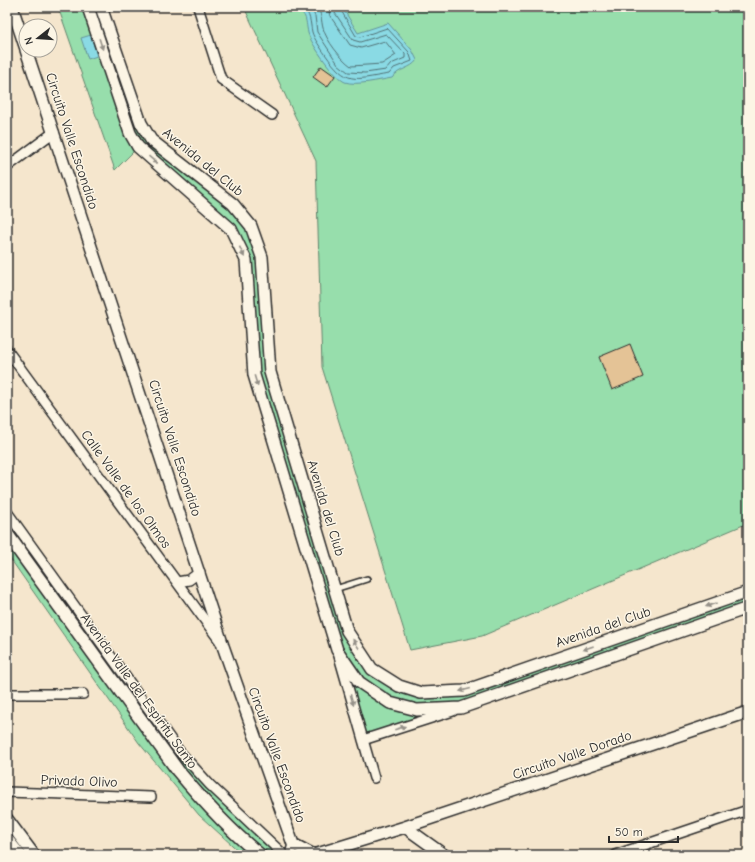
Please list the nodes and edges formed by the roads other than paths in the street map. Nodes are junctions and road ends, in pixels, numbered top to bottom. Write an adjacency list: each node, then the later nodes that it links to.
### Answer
1 (12, 7): 5 (street, Circuito Valle Escondido)
2 (88, 7): 8 (street, one-way to 8)
3 (101, 7): 7 (street, Avenida del Club)
4 (198, 7): 9 (street)
5 (18, 25)
6 (29, 58): 10 (street, Circuito Valle Escondido)
7 (135, 107): 8 (street); 18 (street, Avenida del Club)
8 (123, 112): 22 (street, one-way to 22)
9 (272, 115)
10 (54, 132): 11 (street); 15 (street, Circuito Valle Escondido)
11 (7, 167)
12 (7, 350): 17 (street, Calle Valle de los Olmos)
13 (7, 512): 41 (street)
14 (7, 534): 40 (main road, Avenida Valle del Espíritu Santo)
15 (200, 572): 17 (street); 23 (street, Circuito Valle Escondido)
16 (367, 579): 18 (lane)
17 (177, 582): 23 (street, Calle Valle de los Olmos)
18 (335, 589): 21 (street, Avenida del Club)
19 (748, 592): 21 (street, Avenida del Club, one-way to 21)
20 (748, 608): 27 (street)
21 (347, 631): 22 (street)
22 (332, 636): 24 (street)
23 (223, 646): 37 (street, Circuito Valle Escondido)
24 (337, 650): 27 (street); 29 (street, one-way to 29)
25 (7, 694): 26 (street)
26 (83, 694)
27 (461, 708): 29 (street, one-way to 27)
28 (748, 712): 35 (street, Circuito Valle Dorado)
29 (363, 740): 30 (street)
30 (374, 778)
31 (7, 792): 32 (street, Privada Olivo)
32 (151, 797)
33 (748, 810): 44 (street)
34 (7, 819): 39 (street)
35 (405, 827): 42 (street, Circuito Valle Dorado); 43 (street)
36 (7, 838): 38 (street)
37 (292, 850): 42 (street)
38 (20, 855)
39 (34, 855)
40 (260, 855)
41 (284, 855)
42 (314, 855)
43 (444, 855)
44 (615, 855)

